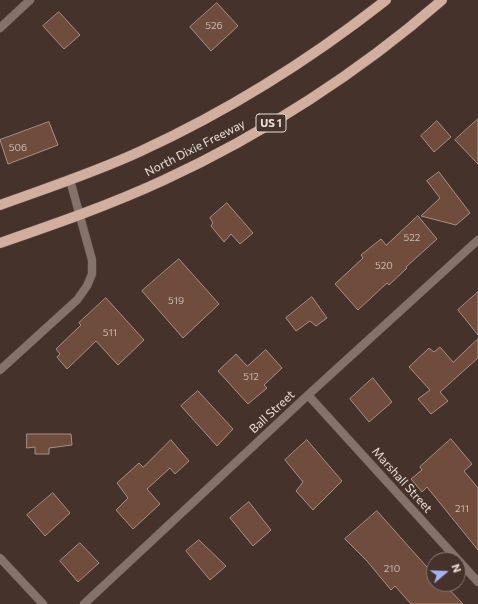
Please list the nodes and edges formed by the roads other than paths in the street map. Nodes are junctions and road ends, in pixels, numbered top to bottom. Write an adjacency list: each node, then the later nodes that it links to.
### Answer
1 (30, 0): 4 (street)
2 (386, 0): 5 (main road, North Dixie Freeway)
3 (442, 0): 7 (main road, North Dixie Freeway / US 1)
4 (0, 28)
5 (70, 180): 6 (main road, North Dixie Freeway); 7 (street)
6 (0, 205)
7 (80, 215): 9 (main road, North Dixie Freeway / US 1); 10 (street)
8 (478, 240): 11 (street, Ball Street)
9 (0, 243)
10 (0, 370)
11 (308, 395): 13 (street, Marshall Street); 15 (street, Ball Street)
12 (0, 558): 14 (street)
13 (478, 582)
14 (43, 604)
15 (84, 604)

